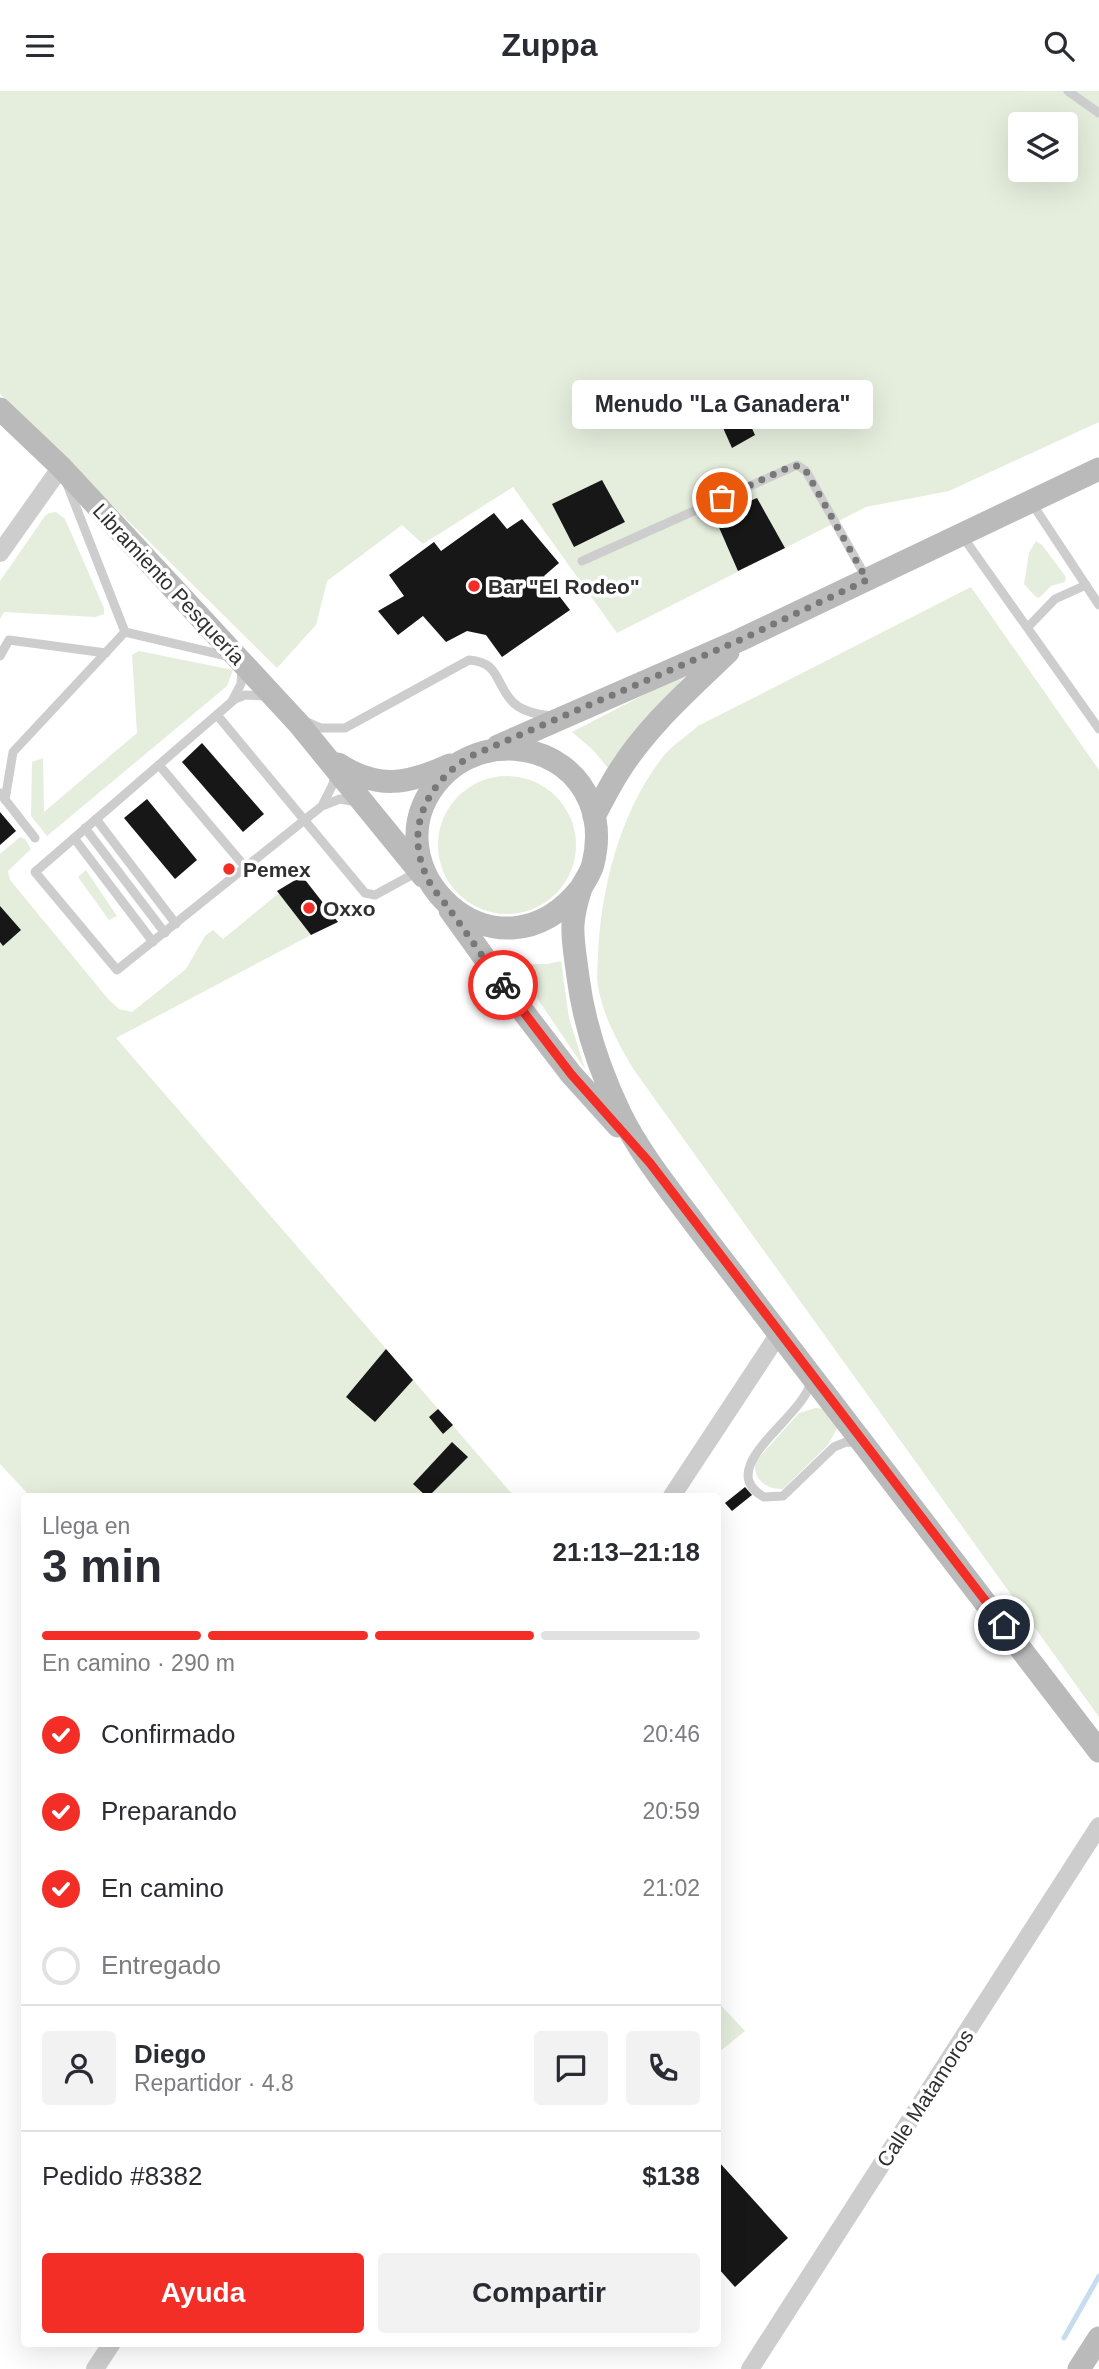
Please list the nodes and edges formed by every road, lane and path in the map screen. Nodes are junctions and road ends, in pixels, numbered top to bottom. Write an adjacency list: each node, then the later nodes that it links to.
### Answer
1 (1068, 91): 2 (lane)
2 (1099, 113)
3 (0, 409): 4 (main road, Libramiento Pesquería)
4 (61, 467): 8 (street); 14 (lane); 18 (main road, Libramiento Pesquería)
5 (1099, 470): 6 (main road)
6 (1031, 502): 7 (main road); 11 (lane)
7 (962, 535): 10 (main road); 13 (lane)
8 (0, 553)
9 (582, 562): 10 (lane)
10 (867, 580): 15 (main road)
11 (1086, 585): 12 (lane); 13 (lane)
12 (1099, 605)
13 (1028, 627): 23 (lane)
14 (125, 632): 16 (lane); 18 (lane)
15 (740, 640): 22 (main road); 32 (main road)
16 (106, 653): 17 (lane); 27 (lane)
17 (0, 656)
18 (239, 659): 19 (lane); 20 (main road, Libramiento Pesquería)
19 (231, 702): 20 (lane); 21 (lane)
20 (279, 702): 22 (lane); 25 (main road, Libramiento Pesquería)
21 (217, 715): 28 (lane); 34 (lane)
22 (566, 716): 24 (main road)
23 (1099, 729)
24 (479, 753): 25 (main road); 32 (main road); 41 (main road)
25 (327, 757): 30 (lane); 31 (main road)
26 (0, 761): 27 (lane)
27 (11, 763): 29 (lane)
28 (159, 765): 33 (lane); 38 (lane)
29 (3, 797): 36 (lane)
30 (322, 806): 31 (lane); 34 (lane)
31 (370, 810): 39 (main road)
32 (594, 816): 40 (main road)
33 (96, 819): 35 (lane); 42 (lane)
34 (306, 819): 38 (lane); 39 (lane)
35 (86, 828): 37 (lane); 43 (lane)
36 (35, 838)
37 (74, 838): 44 (lane); 44 (lane)
38 (246, 868): 42 (lane)
39 (419, 871): 41 (main road)
40 (582, 888): 41 (main road); 45 (main road)
41 (440, 897): 45 (main road)
42 (176, 923): 43 (lane)
43 (164, 933): 44 (lane)
44 (153, 942)
45 (650, 1163): 46 (main road)
46 (780, 1332): 47 (main road); 49 (street)
47 (810, 1371): 48 (main road); 48 (lane)
48 (866, 1446): 50 (main road)
49 (674, 1493)
50 (1099, 1751)
51 (1099, 1826): 55 (street, Calle Matamoros)
52 (1099, 2338): 56 (main road)
53 (109, 2347): 54 (street)
54 (95, 2369)
55 (750, 2369)
56 (1079, 2369)

